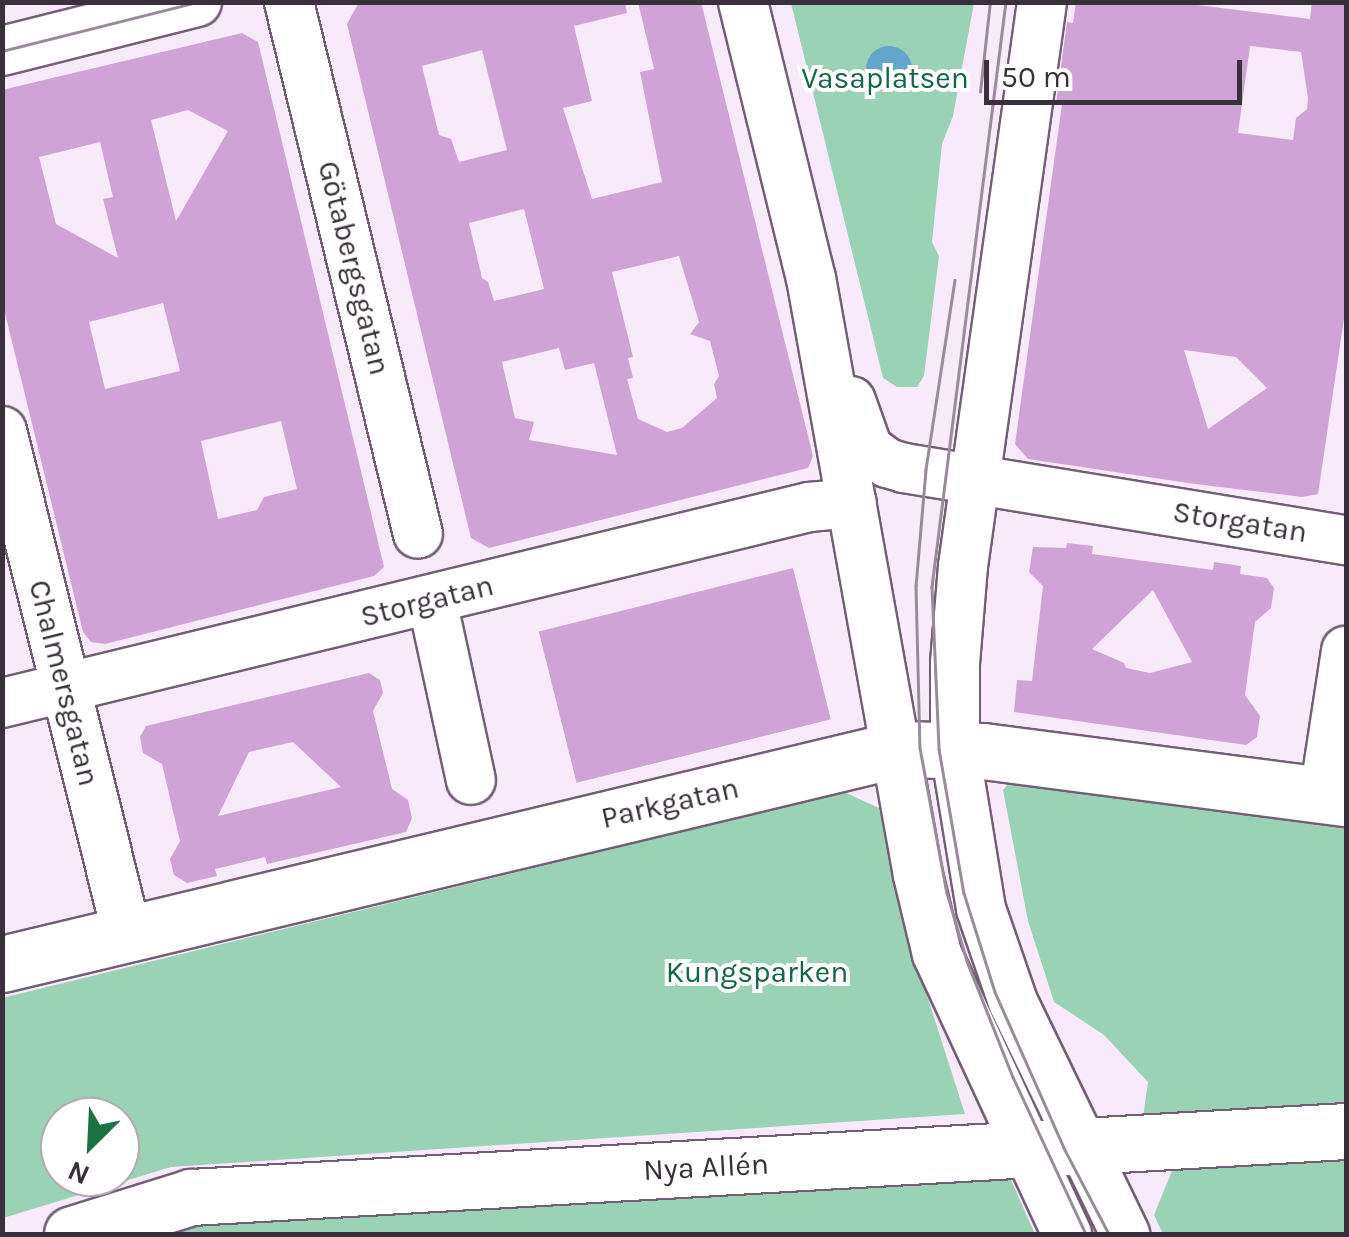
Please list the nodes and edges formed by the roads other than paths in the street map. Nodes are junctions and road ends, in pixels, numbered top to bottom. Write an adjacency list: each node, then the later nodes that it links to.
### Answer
1 (197, 2): 5 (street)
2 (289, 2): 11 (street, Götabergsgatan)
3 (743, 2): 6 (street)
4 (1042, 2): 8 (street)
5 (2, 50)
6 (810, 278): 8 (street); 10 (street)
7 (2, 432): 16 (street, Chalmersgatan)
8 (987, 479): 9 (street, Storgatan); 13 (street)
9 (1075, 495): 12 (street, Storgatan); 13 (street, Storgatan)
10 (852, 503): 14 (street, Storgatan); 18 (street)
11 (418, 534)
12 (1346, 540)
13 (964, 566): 19 (street)
14 (432, 600): 16 (street, Storgatan); 20 (street)
15 (1346, 651): 21 (street)
16 (64, 688): 17 (street, Storgatan); 22 (street, Chalmersgatan)
17 (2, 704)
18 (898, 750): 19 (main road, Parkgatan); 22 (main road, Parkgatan); 26 (street)
19 (956, 750): 21 (main road, Parkgatan); 25 (street)
20 (471, 780)
21 (1335, 796)
22 (128, 934): 23 (main road, Parkgatan)
23 (2, 964)
24 (1346, 1131): 25 (main road, Nya Allén)
25 (1082, 1147): 26 (main road, Nya Allén); 29 (street)
26 (1028, 1149): 27 (main road, Nya Allén); 28 (street)
27 (72, 1234)
28 (1067, 1234)
29 (1125, 1234)

